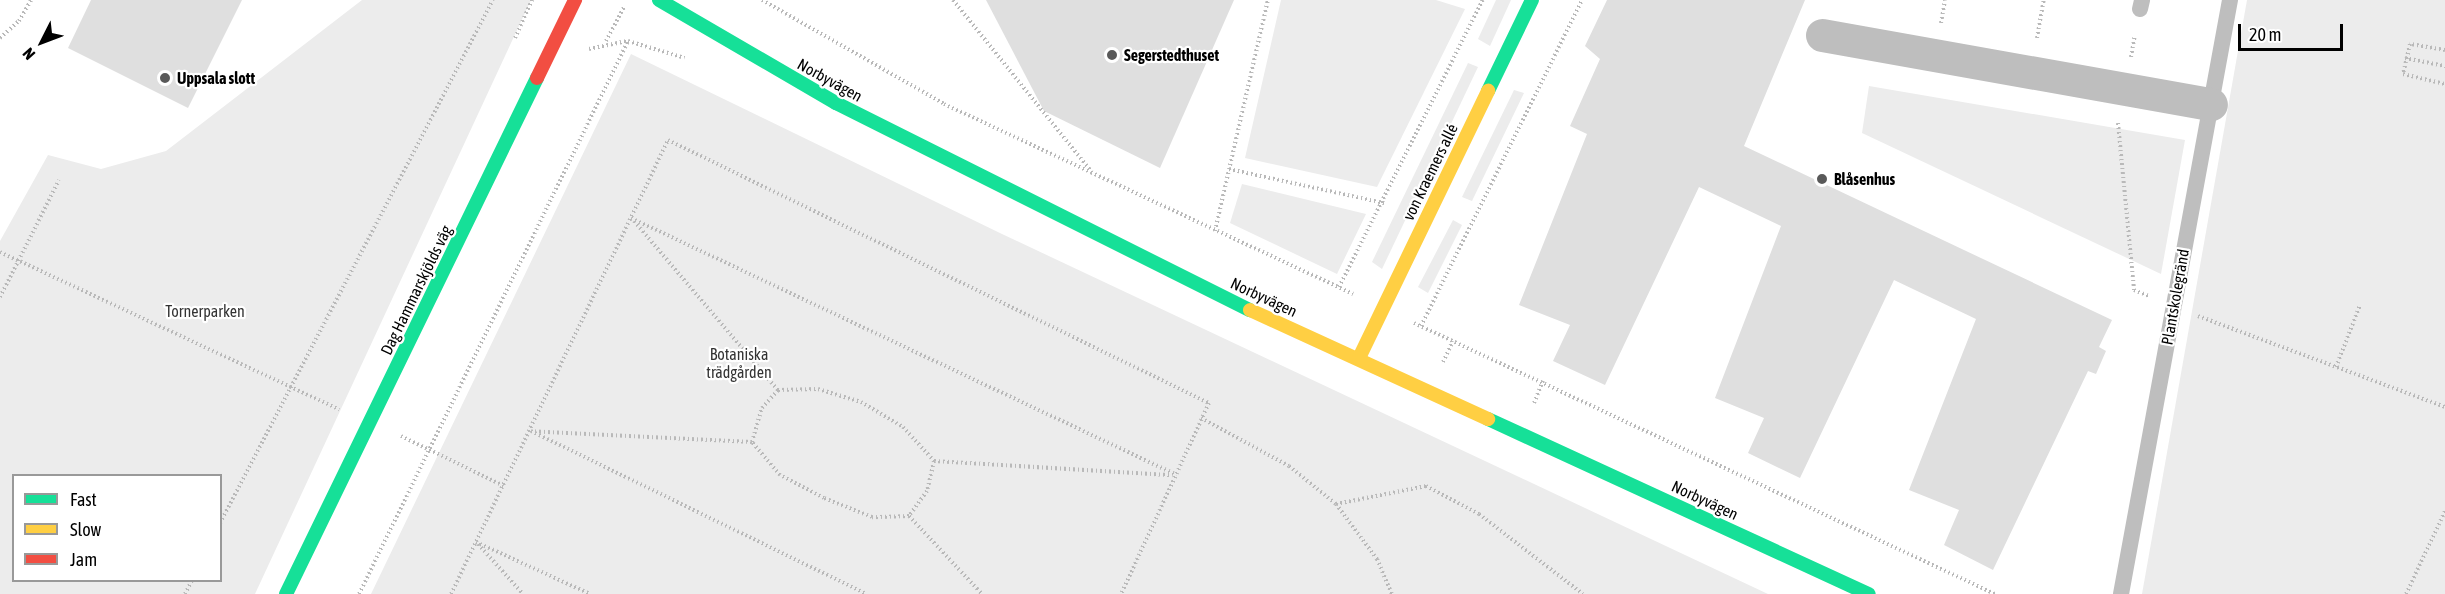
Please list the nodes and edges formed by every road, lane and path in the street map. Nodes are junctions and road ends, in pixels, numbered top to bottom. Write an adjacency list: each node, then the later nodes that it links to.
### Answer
1 (31, 0): 15 (path)
2 (493, 0): 41 (path)
3 (575, 0): 59 (street, Dag Hammarskjölds väg)
4 (628, 0): 17 (path)
5 (659, 0): 38 (street, Norbyvägen)
6 (762, 0): 25 (path)
7 (953, 0): 25 (path)
8 (1268, 0): 24 (path)
9 (1482, 0): 27 (path)
10 (1532, 0): 36 (street, von Kraemers allé)
11 (1582, 0): 37 (path)
12 (2230, 0): 23 (lane, Plantskolegränd)
13 (2141, 4): 22 (path)
14 (1822, 35): 22 (street)
15 (0, 38)
16 (628, 40): 50 (path)
17 (605, 42)
18 (2445, 50): 19 (path)
19 (2405, 58): 20 (path); 21 (path)
20 (2445, 66)
21 (2445, 84)
22 (2124, 89): 23 (street); 35 (path)
23 (2211, 104): 35 (lane, Plantskolegränd)
24 (1229, 169): 27 (path); 29 (path)
25 (1094, 174): 29 (path)
26 (59, 180): 31 (path)
27 (1384, 203): 32 (path)
28 (631, 218): 42 (path); 46 (path); 47 (path); 52 (path)
29 (1215, 231): 32 (path)
30 (0, 252): 31 (path)
31 (18, 260): 33 (path); 41 (path)
32 (1339, 287): 36 (path)
33 (0, 297)
34 (2360, 305): 39 (path)
35 (2174, 306): 39 (path); 71 (lane, Plantskolegränd)
36 (1382, 309): 37 (path); 38 (street, von Kraemers allé)
37 (1421, 326): 40 (path)
38 (1359, 358): 69 (street, Norbyvägen)
39 (2336, 367): 44 (path)
40 (1543, 381): 43 (path); 70 (path)
41 (292, 388): 45 (path); 57 (path)
42 (778, 390): 49 (path); 51 (path)
43 (1534, 404)
44 (2445, 407)
45 (334, 408)
46 (1202, 418): 52 (path); 54 (path)
47 (531, 431): 49 (path); 53 (path); 64 (path)
48 (396, 432): 50 (path)
49 (752, 442): 56 (path)
50 (429, 451): 53 (path); 60 (path)
51 (934, 461): 52 (path); 56 (path)
52 (1177, 475): 66 (path)
53 (504, 486): 58 (path)
54 (1336, 504): 67 (path); 68 (path)
55 (2445, 511): 72 (path)
56 (909, 516): 65 (path)
57 (222, 519)
58 (476, 542): 61 (path); 62 (path); 63 (path)
59 (286, 594)
60 (359, 594)
61 (451, 594)
62 (523, 594)
63 (590, 594)
64 (866, 594)
65 (982, 594)
66 (1121, 594)
67 (1392, 594)
68 (1583, 594)
69 (1869, 594)
70 (1995, 594)
71 (2121, 594)
72 (2406, 594)

